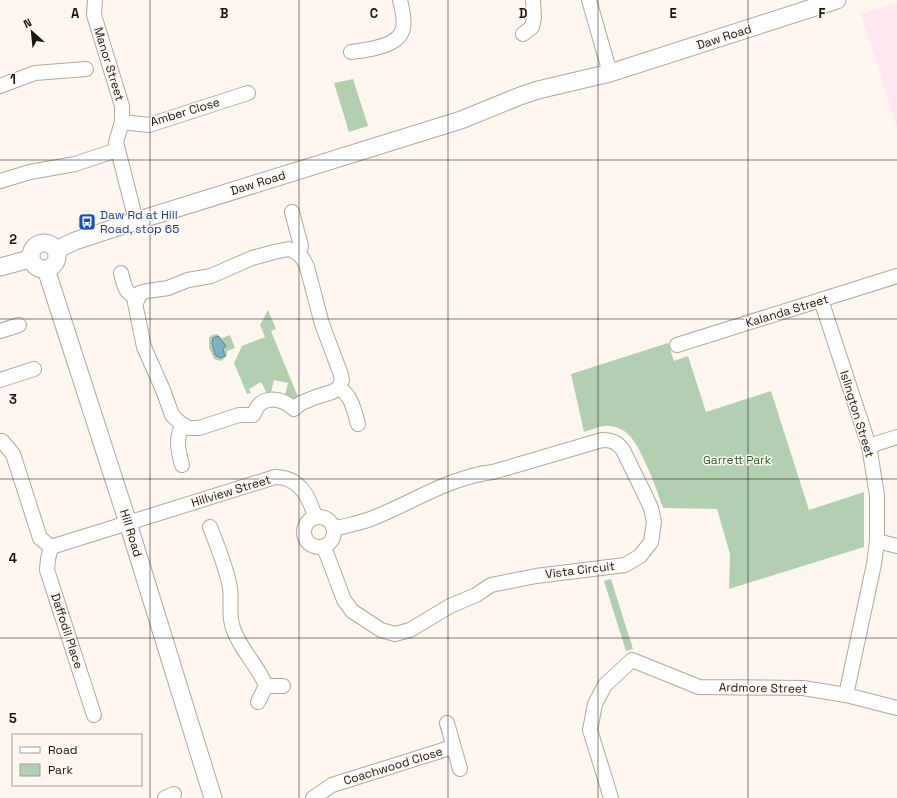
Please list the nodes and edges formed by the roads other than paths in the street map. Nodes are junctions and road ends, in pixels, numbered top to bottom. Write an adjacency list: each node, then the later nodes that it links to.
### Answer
1 (95, 0): 12 (street, Manor Street)
2 (400, 0): 7 (street)
3 (533, 0): 6 (street)
4 (589, 0): 9 (street)
5 (837, 0): 9 (street, Daw Road)
6 (523, 34)
7 (351, 52)
8 (86, 69): 10 (street)
9 (610, 73): 16 (street, Daw Road)
10 (0, 86)
11 (248, 93): 12 (street, Amber Close)
12 (122, 122): 13 (street, Manor Street)
13 (117, 150): 14 (street); 16 (street, Manor Street)
14 (0, 182)
15 (292, 212): 18 (street)
16 (136, 221): 17 (street, Daw Road)
17 (56, 250): 19 (street); 21 (street)
18 (299, 254): 24 (street); 31 (street)
19 (30, 259): 20 (street); 21 (street)
20 (0, 267)
21 (46, 269): 39 (street, Hill Road)
22 (121, 273): 24 (street)
23 (897, 276): 25 (street, Kalanda Street)
24 (138, 298): 33 (street)
25 (821, 300): 28 (street, Kalanda Street); 36 (street, Islington Street)
26 (19, 325): 27 (street)
27 (0, 331)
28 (677, 345)
29 (34, 369): 30 (street)
30 (0, 380)
31 (339, 388): 32 (street); 33 (street)
32 (358, 424)
33 (183, 425): 37 (street)
34 (897, 437): 36 (street)
35 (0, 441): 44 (street)
36 (868, 446): 42 (street, Islington Street)
37 (182, 464)
38 (315, 517): 39 (street, Hillview Street); 41 (street); 45 (street)
39 (128, 523): 44 (street, Hillview Street); 55 (street, Hill Road)
40 (210, 527): 46 (street)
41 (334, 529): 45 (street); 45 (street, Vista Circuit)
42 (877, 541): 43 (street); 48 (street, Islington Street)
43 (897, 546)
44 (51, 547): 51 (street, Daffodil Place)
45 (322, 547)
46 (266, 686): 47 (street); 49 (street)
47 (283, 686)
48 (846, 695): 50 (street, Ardmore Street); 57 (street, Ardmore Street)
49 (258, 702)
50 (897, 708)
51 (94, 715)
52 (447, 724): 53 (street, Coachwood Close)
53 (454, 747): 54 (street, Coachwood Close); 56 (street, Coachwood Close)
54 (460, 769)
55 (213, 798)
56 (313, 798)
57 (611, 798)

